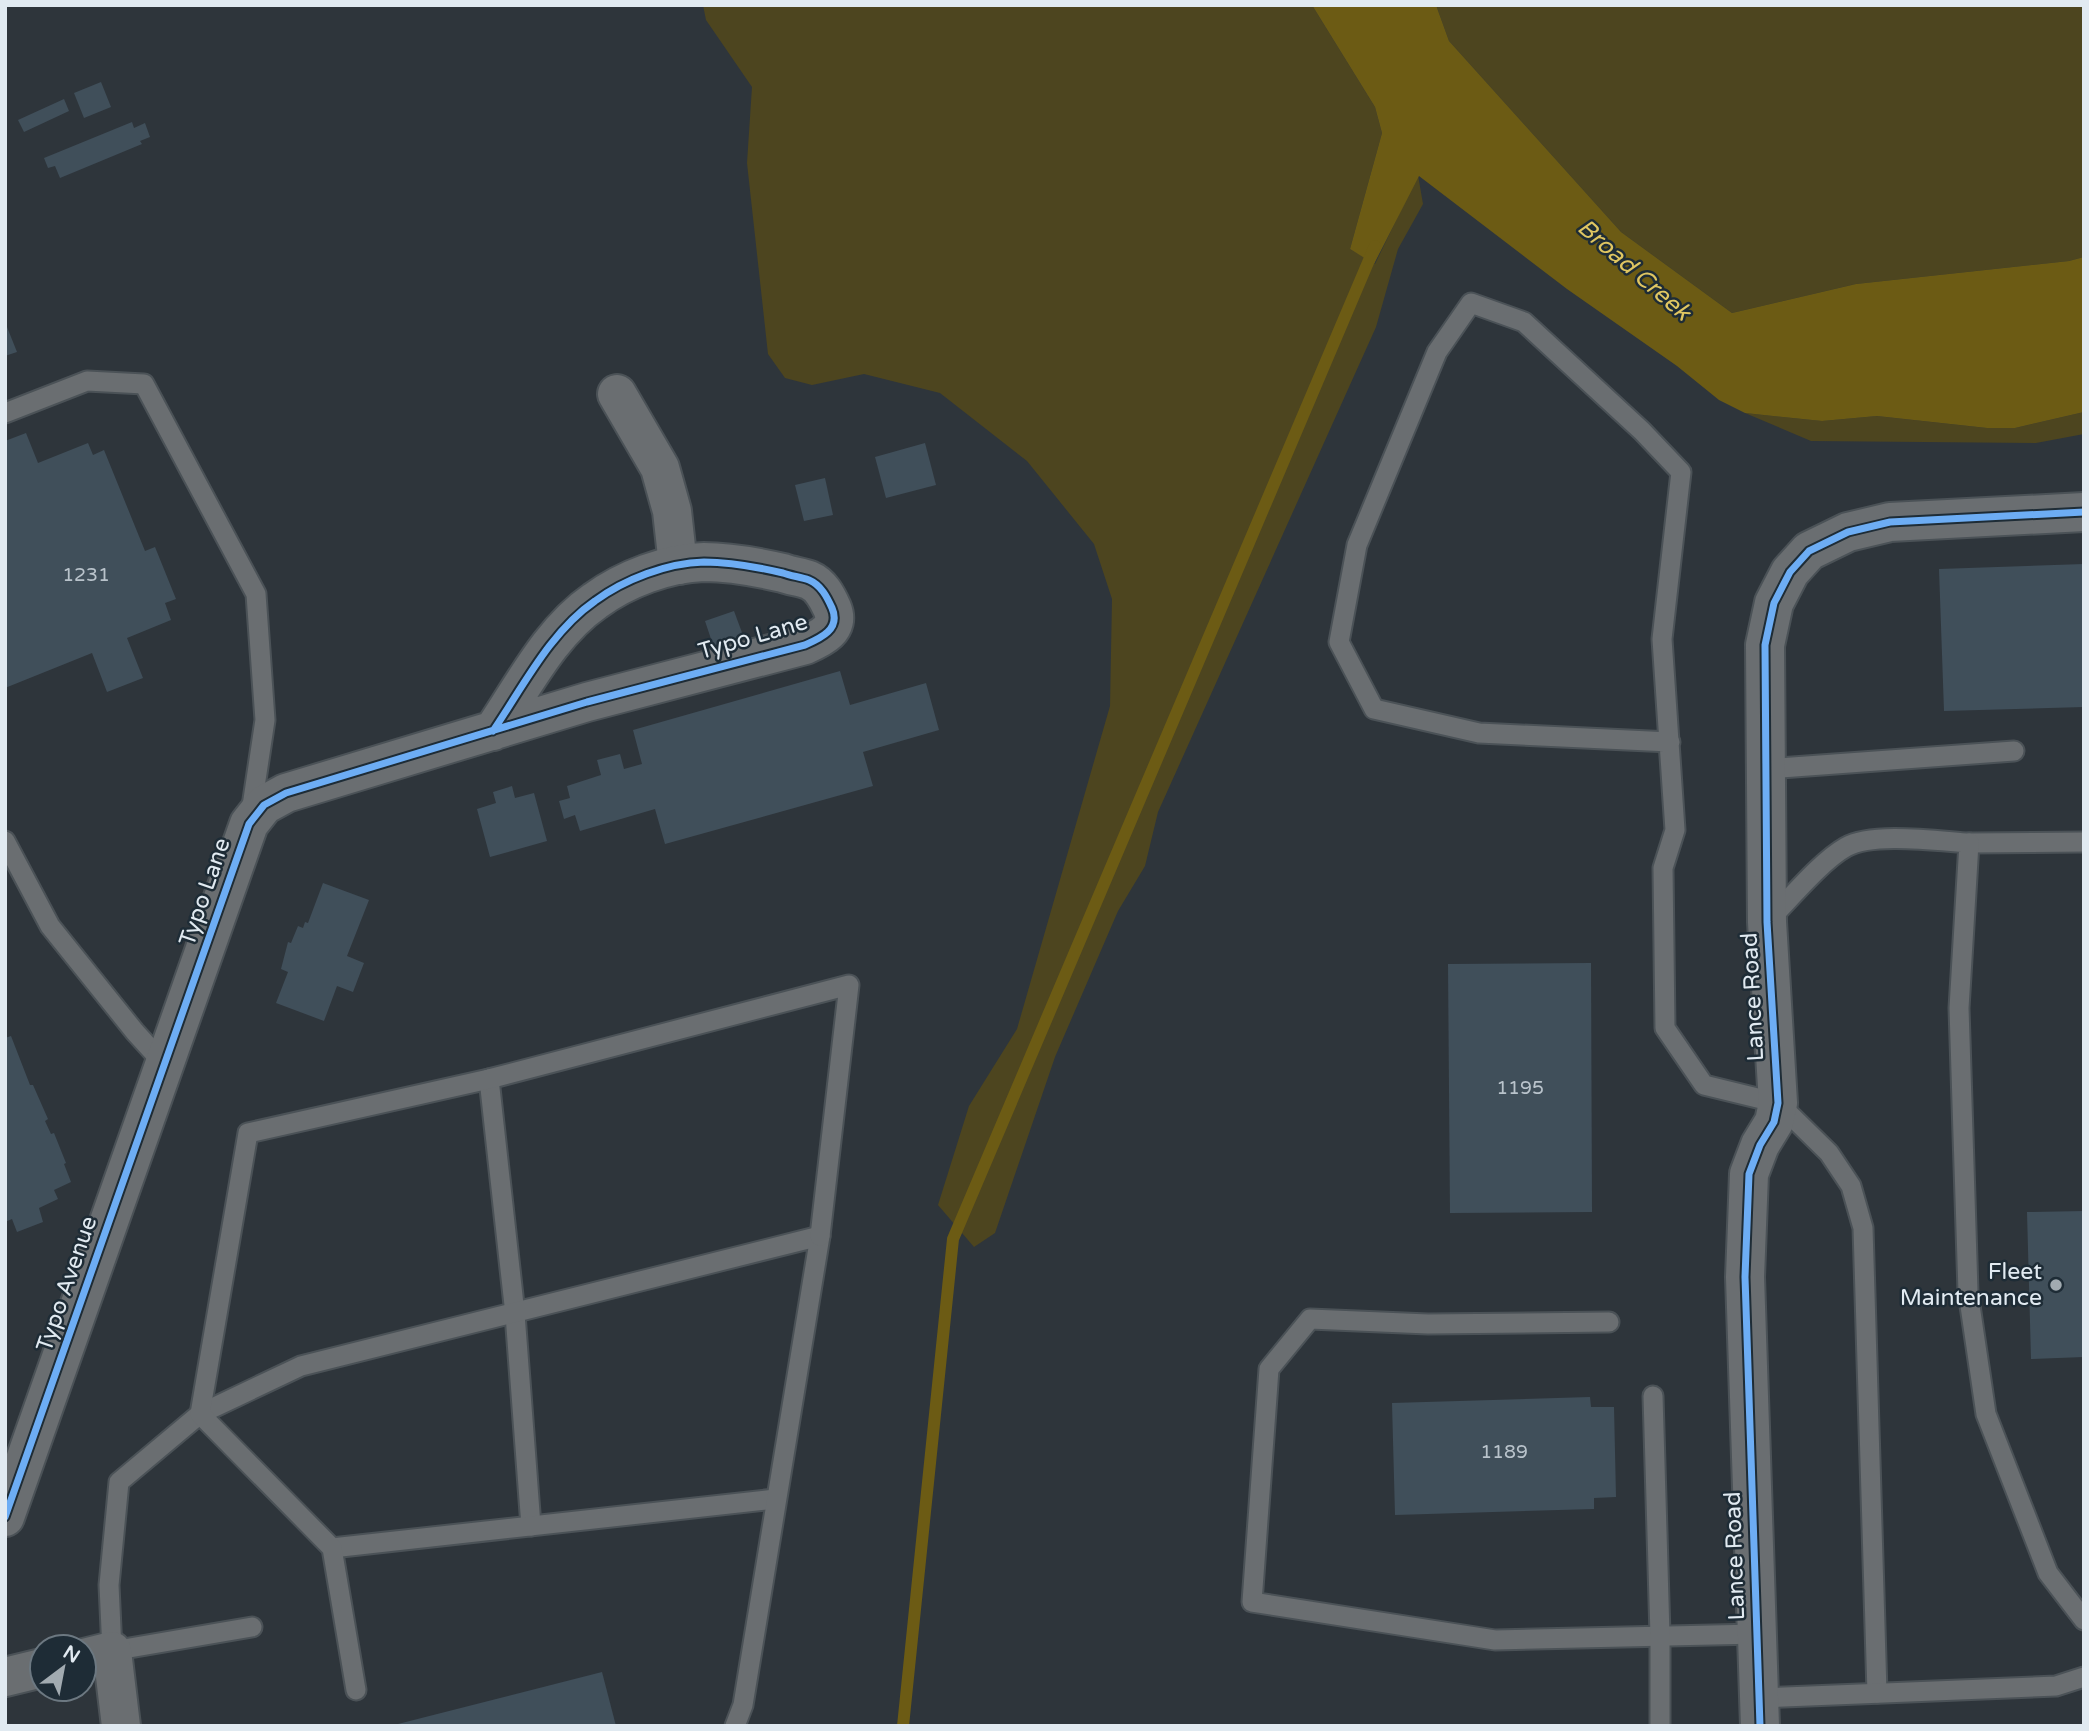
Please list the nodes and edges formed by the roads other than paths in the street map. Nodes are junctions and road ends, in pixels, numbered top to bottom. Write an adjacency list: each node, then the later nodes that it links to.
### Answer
1 (617, 394): 4 (street)
2 (5, 413): 9 (lane)
3 (2084, 512): 8 (street, Lance Road)
4 (678, 565): 5 (street, Typo Lane); 5 (street, Typo Lane)
5 (493, 731): 9 (street, Typo Lane)
6 (1670, 742): 6 (lane); 16 (lane)
7 (2014, 751): 8 (lane)
8 (1766, 769): 13 (street, Lance Road)
9 (249, 824): 14 (street, Typo Lane)
10 (5, 841): 14 (lane)
11 (2084, 842): 12 (lane)
12 (1969, 843): 13 (lane); 27 (lane)
13 (1767, 922): 16 (street, Lance Road)
14 (165, 1065): 22 (street, Typo Avenue)
15 (489, 1079): 17 (lane); 18 (lane); 21 (lane)
16 (1778, 1103): 29 (street, Lance Road); 36 (lane)
17 (820, 1236): 18 (lane); 23 (lane)
18 (515, 1314): 21 (lane); 25 (lane)
19 (1609, 1322): 30 (lane)
20 (1653, 1396): 30 (lane)
21 (201, 1413): 26 (lane); 31 (lane)
22 (13, 1471): 24 (street, Typo Avenue)
23 (775, 1499): 25 (lane); 39 (lane)
24 (5, 1517)
25 (531, 1526): 26 (lane)
26 (332, 1548): 35 (lane)
27 (2084, 1620)
28 (252, 1627): 31 (lane)
29 (1757, 1634): 30 (lane); 37 (street, Lance Road)
30 (1660, 1635): 40 (lane)
31 (98, 1654): 38 (street)
32 (28, 1671): 33 (street)
33 (5, 1677)
34 (2084, 1677): 36 (lane)
35 (356, 1690)
36 (1877, 1693): 37 (lane)
37 (1760, 1712)
38 (121, 1726)
39 (735, 1726)
40 (1660, 1726)

